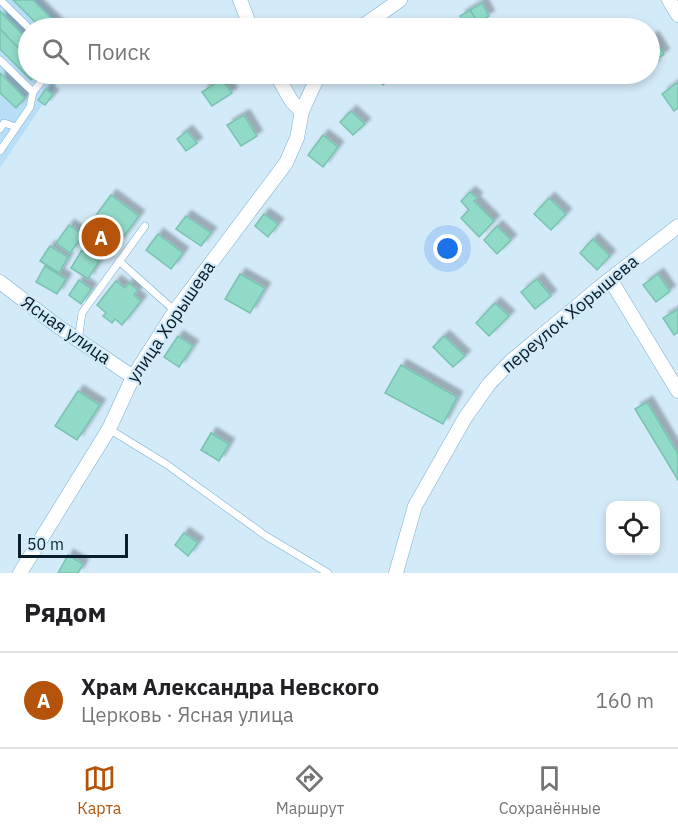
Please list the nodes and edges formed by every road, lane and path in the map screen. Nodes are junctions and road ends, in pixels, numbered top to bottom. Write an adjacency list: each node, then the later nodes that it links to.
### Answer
1 (0, 0): 6 (lane)
2 (240, 0): 7 (street)
3 (400, 0): 8 (street)
4 (669, 0): 5 (street)
5 (678, 15)
6 (19, 18)
7 (247, 18)
8 (374, 18)
9 (0, 60): 10 (lane)
10 (18, 77)
11 (25, 84): 15 (lane)
12 (39, 84): 15 (lane)
13 (282, 84): 16 (street)
14 (314, 84): 16 (street, улица Хорышева)
15 (33, 92): 17 (lane)
16 (302, 111): 25 (street, улица Хорышева)
17 (16, 127): 18 (lane); 19 (lane)
18 (0, 129)
19 (0, 151)
20 (145, 226): 22 (lane)
21 (678, 226): 23 (street, переулок Хорышева)
22 (119, 261): 25 (lane); 26 (lane)
23 (610, 279): 28 (street); 32 (street, переулок Хорышева)
24 (0, 282): 26 (street, Ясная улица)
25 (175, 310): 27 (street, улица Хорышева)
26 (78, 341): 27 (street, Ясная улица)
27 (133, 377): 29 (street, улица Хорышева)
28 (678, 391)
29 (109, 429): 30 (street, улица Хорышева); 31 (lane)
30 (20, 573)
31 (328, 573)
32 (396, 573)

